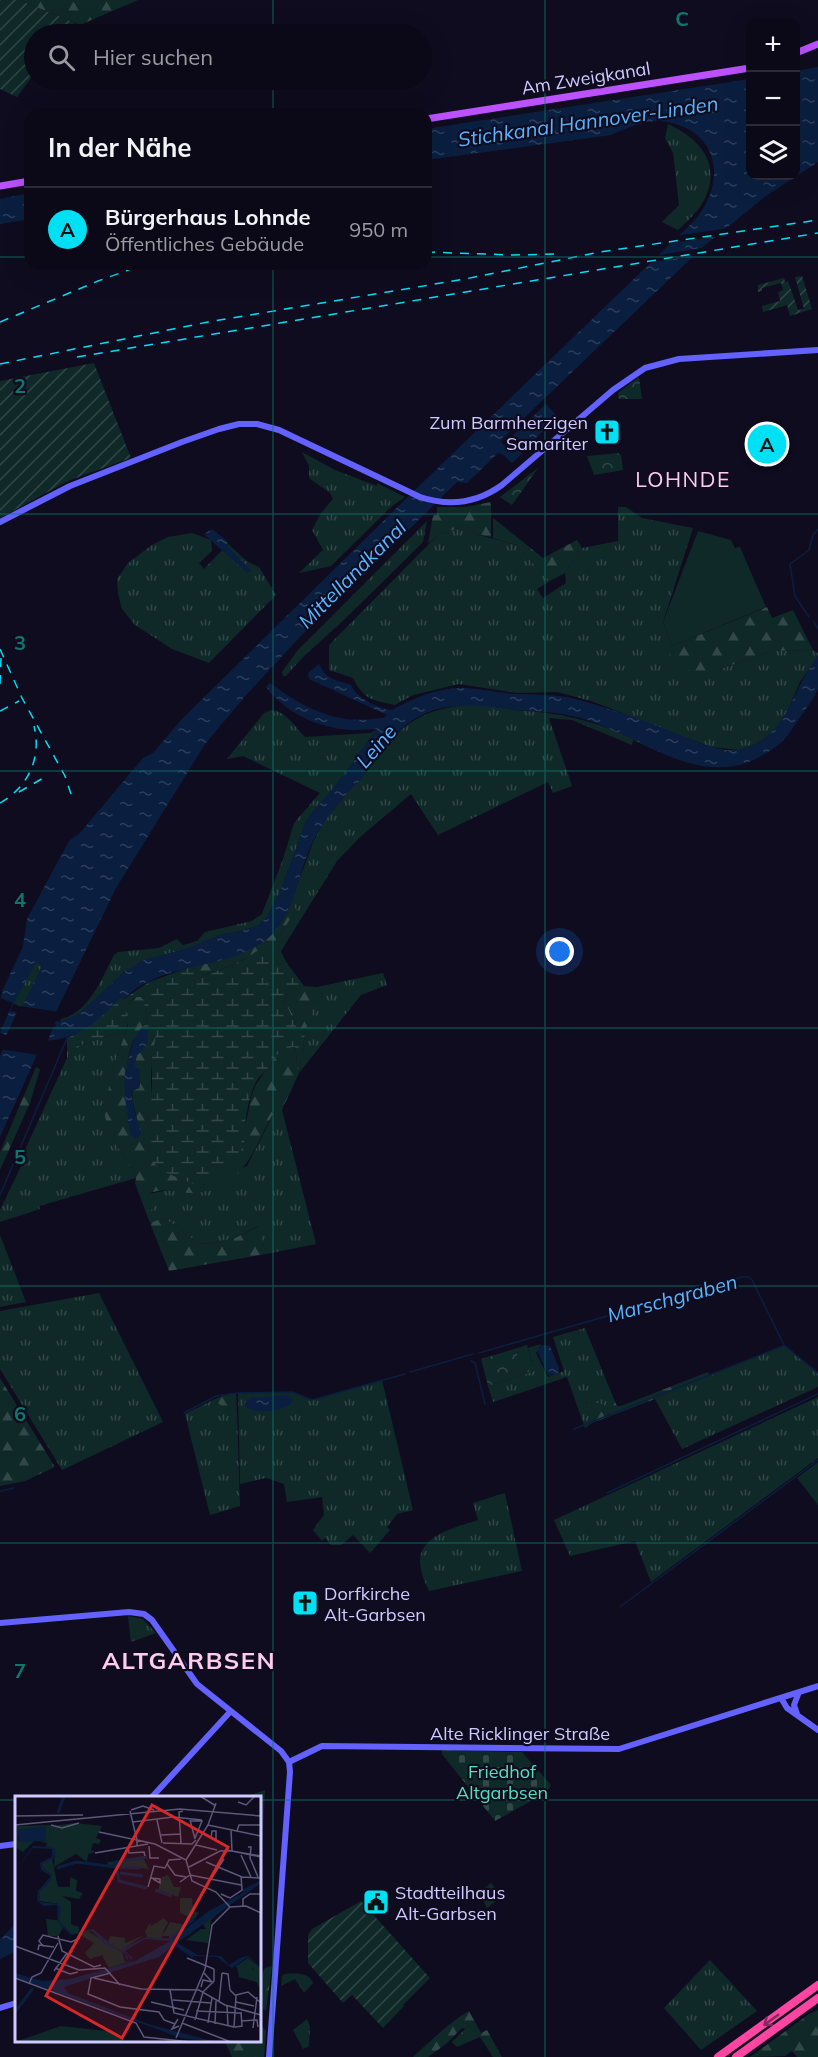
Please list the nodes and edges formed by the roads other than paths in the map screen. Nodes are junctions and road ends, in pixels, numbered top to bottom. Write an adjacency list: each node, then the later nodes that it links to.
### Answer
1 (818, 44): 2 (main road)
2 (800, 51)
3 (746, 69): 4 (main road, Am Zweigkanal)
4 (432, 118)
5 (24, 182): 6 (main road)
6 (0, 186)
7 (818, 350): 8 (street)
8 (0, 522)
9 (0, 1623): 13 (street)
10 (818, 1686): 11 (street, Alte Ricklinger Straße)
11 (799, 1692): 12 (street, Alte Ricklinger Straße); 14 (street)
12 (781, 1698): 14 (street); 16 (street, Alte Ricklinger Straße)
13 (230, 1712): 16 (street); 17 (street)
14 (797, 1715): 15 (street)
15 (818, 1730)
16 (289, 1762): 26 (street)
17 (152, 1796)
18 (15, 1844): 19 (street)
19 (0, 1846)
20 (818, 1986): 27 (highway, one-way to 27)
21 (818, 1998): 25 (highway)
22 (15, 2003): 24 (street)
23 (818, 2007): 25 (highway)
24 (0, 2008)
25 (772, 2032): 28 (highway)
26 (269, 2057)
27 (718, 2057)
28 (736, 2057)

